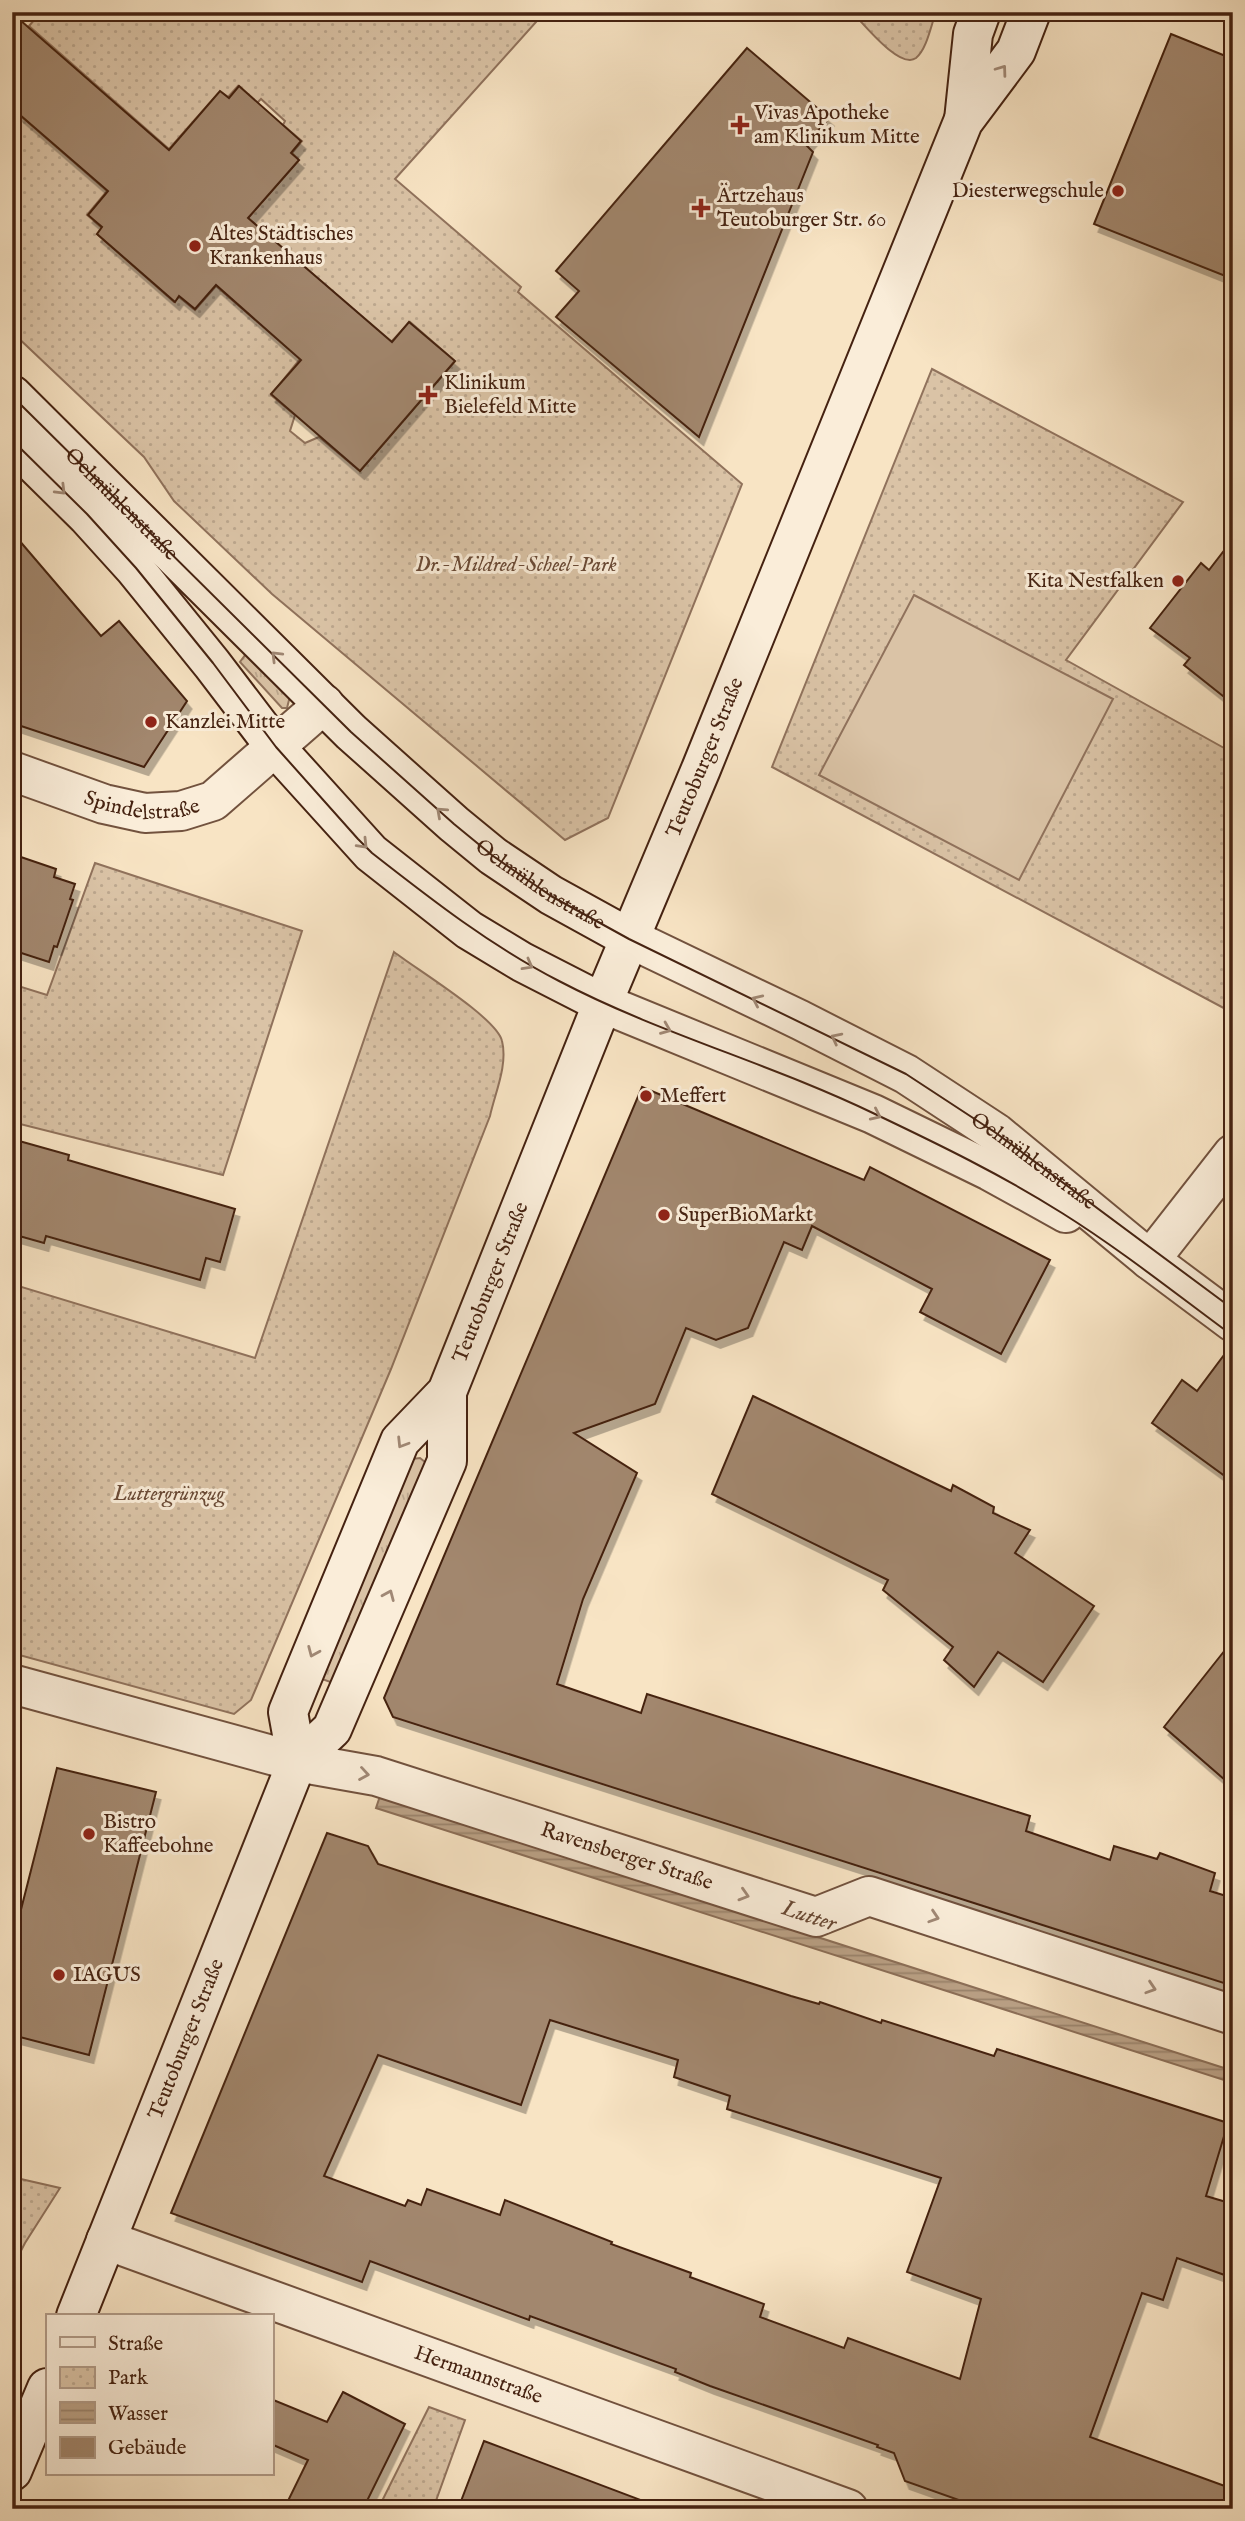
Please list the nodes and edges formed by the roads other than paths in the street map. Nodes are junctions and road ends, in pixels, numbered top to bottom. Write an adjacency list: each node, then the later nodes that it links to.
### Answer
1 (981, 12): 3 (street, Teutoburger Straße)
2 (1031, 12): 3 (street, Teutoburger Straße, one-way to 2)
3 (963, 122): 9 (street, Teutoburger Straße)
4 (12, 395): 6 (street, Oelmühlenstraße, one-way to 4)
5 (12, 442): 7 (street, Oelmühlenstraße, one-way to 7)
6 (324, 704): 7 (street, Spindelstraße); 9 (street, Oelmühlenstraße, one-way to 6)
7 (275, 748): 8 (street, Spindelstraße); 10 (street, Oelmühlenstraße, one-way to 10)
8 (12, 771)
9 (629, 938): 10 (street, Teutoburger Straße); 12 (street, Oelmühlenstraße, one-way to 9)
10 (602, 1003): 12 (street, Oelmühlenstraße, one-way to 12); 14 (street, Teutoburger Straße)
11 (1233, 1154): 12 (street)
12 (1150, 1260): 13 (street, Oelmühlenstraße)
13 (1233, 1322)
14 (447, 1392): 16 (street, Teutoburger Straße, one-way to 14); 16 (street, Teutoburger Straße, one-way to 16)
15 (12, 1684): 16 (street, Ravensberger Straße)
16 (297, 1762): 17 (street, Ravensberger Straße, one-way to 17); 18 (street, Teutoburger Straße)
17 (1233, 2015)
18 (106, 2240): 19 (street, Teutoburger Straße); 22 (street, Hermannstraße)
19 (77, 2314)
20 (46, 2390): 21 (street)
21 (12, 2470)
22 (848, 2509)

